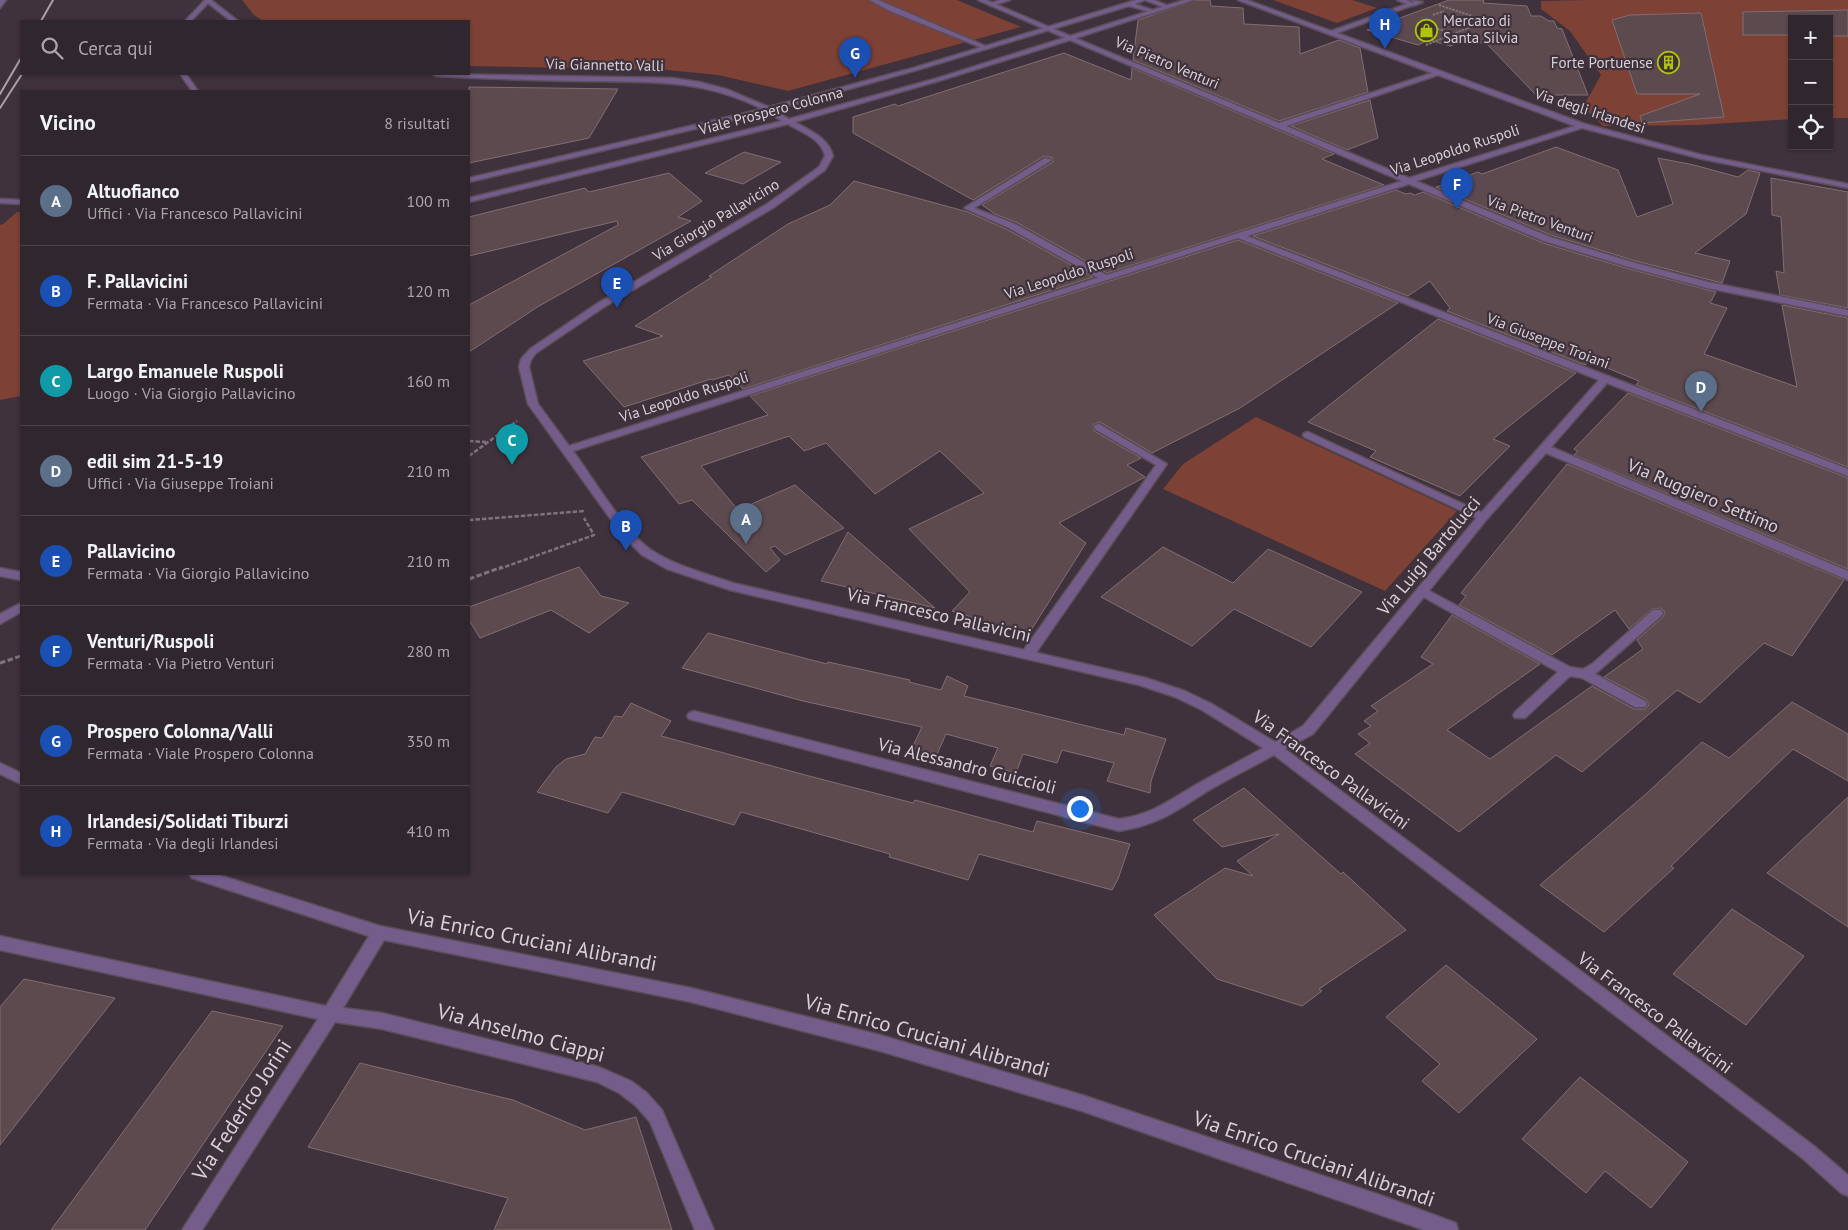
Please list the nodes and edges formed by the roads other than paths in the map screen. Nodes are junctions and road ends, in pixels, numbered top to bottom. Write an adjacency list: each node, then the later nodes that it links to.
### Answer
1 (3, 0): 14 (street)
2 (207, 0): 17 (street); 18 (street)
3 (873, 0): 22 (street)
4 (981, 0): 12 (street, Via Pietro Venturi)
5 (1006, 0): 12 (street)
6 (1142, 0): 13 (street, Viale Prospero Colonna)
7 (1148, 0): 15 (street)
8 (1190, 0): 15 (street, Viale Prospero Colonna)
9 (1241, 0): 20 (street, Via degli Irlandesi)
10 (1400, 0): 11 (street)
11 (1414, 2): 20 (street)
12 (991, 4): 19 (street, Via Pietro Venturi)
13 (1129, 4): 16 (street); 19 (street, Viale Prospero Colonna)
14 (0, 6)
15 (1168, 7): 16 (street, Viale Prospero Colonna)
16 (1153, 12): 21 (street, Viale Prospero Colonna)
17 (189, 20)
18 (234, 20)
19 (1048, 29): 21 (street, Via Pietro Venturi); 22 (street, Viale Prospero Colonna)
20 (1331, 33): 23 (street, Via degli Irlandesi)
21 (1070, 38): 28 (street, Viale Prospero Colonna); 29 (street, Via Pietro Venturi)
22 (987, 48): 27 (street, Viale Prospero Colonna)
23 (1438, 73): 29 (street); 30 (street, Via degli Irlandesi)
24 (183, 75): 26 (street)
25 (470, 75): 27 (street, Via Giannetto Valli)
26 (194, 90)
27 (767, 110): 28 (street, Via Giannetto Valli); 32 (street, Viale Prospero Colonna)
28 (789, 121): 35 (street, Viale Prospero Colonna); 45 (street, Via Giorgio Pallavicino)
29 (1280, 126): 33 (street, Via Pietro Venturi)
30 (1582, 126): 33 (street, Via Leopoldo Ruspoli); 34 (street, Via degli Irlandesi)
31 (1048, 160): 39 (street)
32 (470, 180)
33 (1408, 180): 38 (street, Via Leopoldo Ruspoli); 40 (street, Via Pietro Venturi)
34 (1848, 186)
35 (470, 200)
36 (0, 201): 37 (street)
37 (20, 202)
38 (1237, 235): 39 (street, Via Leopoldo Ruspoli); 41 (street, Via Giuseppe Troiani)
39 (1105, 278): 45 (street, Via Leopoldo Ruspoli)
40 (1848, 313)
41 (1604, 379): 44 (street, Via Luigi Bartolucci); 46 (street, Via Giuseppe Troiani)
42 (1099, 427): 55 (street)
43 (1308, 434): 47 (street)
44 (1544, 448): 47 (street, Via Luigi Bartolucci); 50 (street, Via Ruggiero Settimo)
45 (566, 450): 55 (street, Via Francesco Pallavicini)
46 (1848, 473)
47 (1483, 517): 51 (street, Via Luigi Bartolucci)
48 (0, 572): 49 (street)
49 (20, 576)
50 (1848, 576)
51 (1422, 591): 56 (street); 61 (street, Via Luigi Bartolucci)
52 (20, 608): 54 (street)
53 (1657, 613): 57 (street)
54 (0, 620)
55 (1028, 654): 61 (street, Via Francesco Pallavicini)
56 (1567, 671): 57 (street); 59 (street)
57 (1585, 674): 58 (street)
58 (1640, 704)
59 (1520, 715)
60 (694, 716): 61 (street, Via Alessandro Guiccioli)
61 (1276, 749): 68 (street, Via Francesco Pallavicini)
62 (0, 768): 63 (street)
63 (20, 778)
64 (200, 875): 65 (street, Via Enrico Cruciani Alibrandi)
65 (380, 932): 67 (street, Via Enrico Cruciani Alibrandi); 71 (street, Via Enrico Cruciani Alibrandi)
66 (0, 943): 67 (street)
67 (330, 1014): 69 (street, Via Federico Jorini); 70 (street, Via Anselmo Ciappi)
68 (1848, 1187)
69 (191, 1230)
70 (705, 1230)
71 (1449, 1230)

